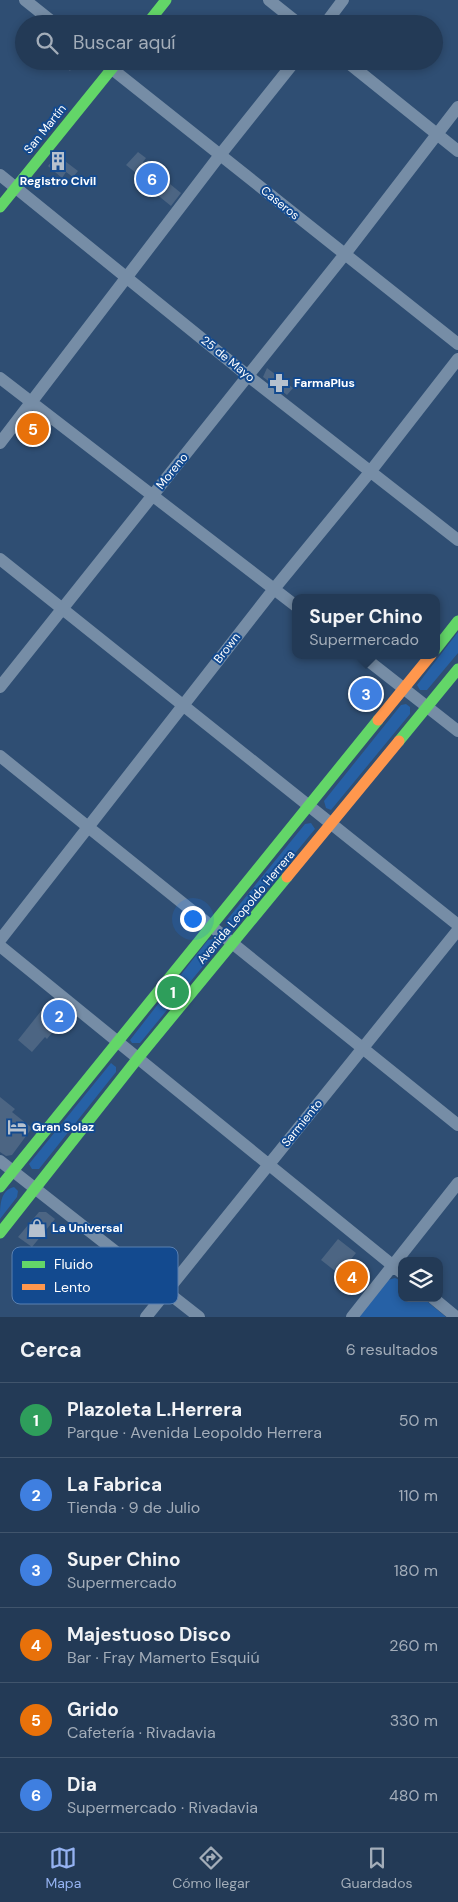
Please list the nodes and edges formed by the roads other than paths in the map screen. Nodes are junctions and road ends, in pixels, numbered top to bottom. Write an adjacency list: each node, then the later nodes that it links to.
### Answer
1 (25, 0): 5 (street)
2 (166, 0): 6 (street)
3 (269, 0): 7 (street)
4 (344, 0): 8 (street)
5 (44, 15)
6 (154, 15)
7 (288, 15)
8 (332, 15)
9 (106, 70): 18 (street, San Martín)
10 (118, 70): 16 (street, Caseros)
11 (288, 70): 16 (street)
12 (357, 70): 14 (street)
13 (458, 107): 14 (street, Moreno)
14 (437, 134): 15 (street); 20 (street, Moreno)
15 (458, 151)
16 (220, 155): 20 (street, Caseros); 21 (street)
17 (0, 175): 18 (street, 25 de Mayo)
18 (16, 187): 19 (street, San Martín); 21 (street, 25 de Mayo)
19 (0, 207)
20 (345, 254): 22 (street, Caseros); 24 (street, Moreno)
21 (126, 277): 24 (street, 25 de Mayo); 26 (street)
22 (458, 344)
23 (458, 359): 28 (street, Brown)
24 (248, 376): 28 (street, 25 de Mayo); 29 (street, Moreno)
25 (0, 378): 26 (street)
26 (31, 403): 27 (street); 29 (street)
27 (0, 443)
28 (370, 472): 30 (street, 25 de Mayo); 32 (street, Brown)
29 (152, 496): 32 (street); 34 (street, Moreno)
30 (458, 540)
31 (0, 559): 34 (street)
32 (274, 589): 33 (street); 42 (street, Brown)
33 (292, 603)
34 (63, 608): 40 (street, Moreno); 42 (street)
35 (458, 621): 36 (street)
36 (440, 644)
37 (366, 659): 41 (street)
38 (428, 659): 41 (street, Avenida Leopoldo Herrera)
39 (458, 668): 43 (street, Avenida Leopoldo Herrera)
40 (0, 687)
41 (404, 688): 43 (street); 46 (street, Avenida Leopoldo Herrera)
42 (183, 705): 46 (street); 48 (street, Brown)
43 (427, 706): 44 (street); 47 (street, Avenida Leopoldo Herrera)
44 (458, 731)
45 (0, 756): 48 (street)
46 (310, 807): 47 (street); 50 (street, Avenida Leopoldo Herrera)
47 (332, 824): 49 (street); 53 (street, Avenida Leopoldo Herrera)
48 (88, 828): 50 (street); 52 (street, Brown)
49 (458, 925)
50 (211, 927): 53 (street); 55 (street, Avenida Leopoldo Herrera)
51 (458, 930): 56 (street, Sarmiento)
52 (0, 940)
53 (234, 944): 56 (street); 57 (street, Avenida Leopoldo Herrera)
54 (0, 946): 55 (street)
55 (116, 1041): 57 (street); 61 (street, Avenida Leopoldo Herrera)
56 (363, 1048): 58 (street); 60 (street, Sarmiento)
57 (138, 1058): 60 (street); 64 (street, Avenida Leopoldo Herrera)
58 (458, 1125)
59 (0, 1161): 61 (street)
60 (269, 1164): 67 (street); 68 (street, Sarmiento)
61 (13, 1171): 63 (street, Avenida Leopoldo Herrera); 64 (street)
62 (458, 1183): 67 (street)
63 (0, 1187)
64 (36, 1188): 65 (street, Avenida Leopoldo Herrera); 66 (street)
65 (0, 1234)
66 (110, 1247)
67 (397, 1269): 74 (street)
68 (178, 1278)
69 (178, 1301): 73 (street)
70 (438, 1302): 75 (street)
71 (157, 1304): 72 (street, Sarmiento)
72 (146, 1317)
73 (199, 1317)
74 (352, 1317)
75 (456, 1317)

